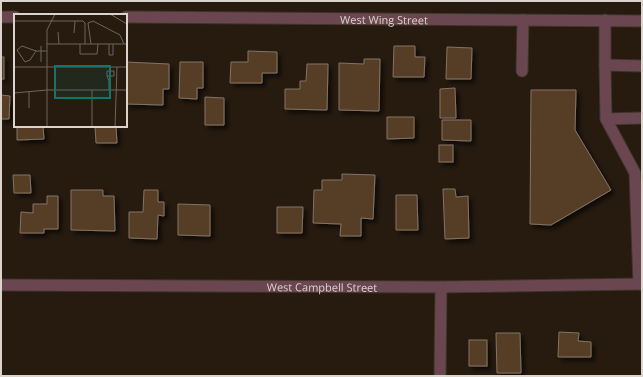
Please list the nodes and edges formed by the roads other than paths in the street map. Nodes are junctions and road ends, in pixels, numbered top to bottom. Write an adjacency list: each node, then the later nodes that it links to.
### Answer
1 (1, 17): 2 (street)
2 (14, 17)
3 (127, 17): 4 (street, West Wing Street)
4 (523, 20): 5 (street, West Wing Street); 9 (street)
5 (605, 20): 6 (street, West Wing Street); 7 (street)
6 (642, 21)
7 (606, 65): 8 (street); 11 (street)
8 (642, 66)
9 (522, 71)
10 (642, 118): 11 (street)
11 (606, 119): 12 (street)
12 (640, 284): 14 (street, West Campbell Street)
13 (1, 285): 14 (street, West Campbell Street)
14 (441, 287): 15 (street)
15 (440, 376)

